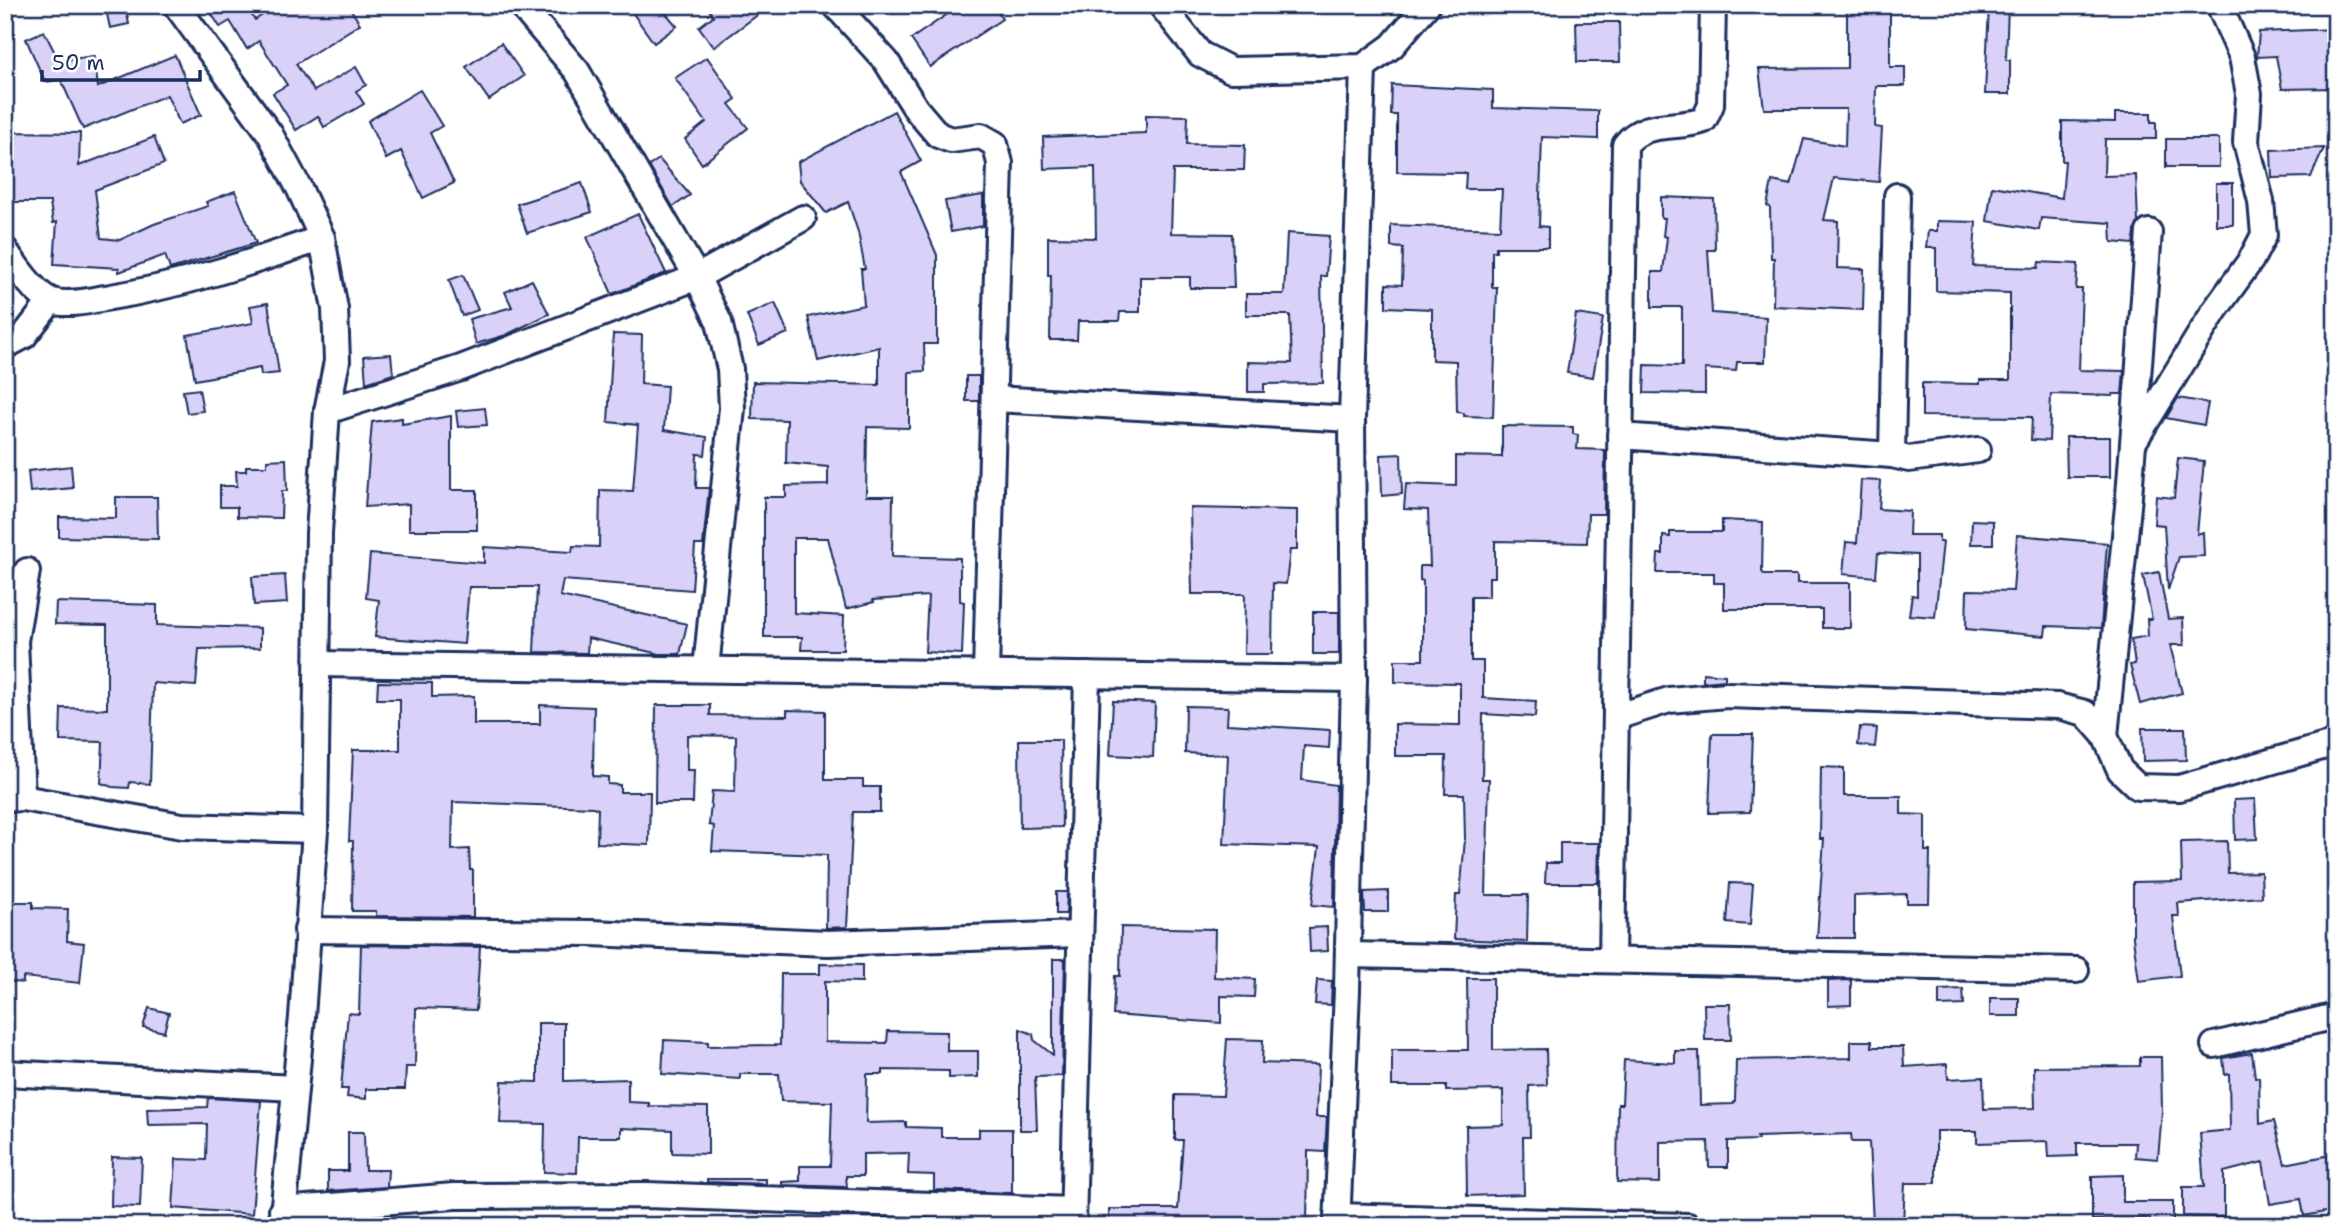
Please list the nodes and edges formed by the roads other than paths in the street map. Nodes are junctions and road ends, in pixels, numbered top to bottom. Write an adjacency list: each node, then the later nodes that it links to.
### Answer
1 (176, 5): 12 (street)
2 (835, 5): 17 (street)
3 (1161, 5): 8 (street)
4 (1427, 5): 8 (street)
5 (1713, 5): 20 (street)
6 (2219, 5): 21 (street)
7 (525, 10): 14 (street)
8 (1363, 67): 19 (street)
9 (1896, 195): 23 (street)
10 (803, 218): 14 (street)
11 (2149, 232): 21 (street)
12 (322, 238): 15 (street); 18 (street)
13 (5, 250): 15 (street)
14 (697, 277): 18 (street); 26 (street)
15 (51, 301): 16 (street)
16 (5, 346)
17 (993, 399): 19 (street); 27 (street)
18 (327, 411): 25 (street)
19 (1352, 419): 29 (street)
20 (1620, 436): 23 (street); 30 (street)
21 (2133, 443): 31 (street)
22 (1978, 450): 23 (street)
23 (1892, 455)
24 (27, 571): 33 (street)
25 (318, 664): 26 (street); 34 (street)
26 (706, 669): 27 (street)
27 (986, 673): 28 (street)
28 (1087, 676): 29 (street); 36 (street)
29 (1354, 679): 37 (street)
30 (1616, 717): 31 (street); 38 (street)
31 (2105, 736): 32 (street)
32 (2336, 743)
33 (13, 798): 34 (street)
34 (315, 830): 35 (street)
35 (307, 930): 36 (street); 43 (street)
36 (1080, 934): 45 (street)
37 (1348, 955): 38 (street); 46 (street)
38 (1612, 960): 39 (street)
39 (2076, 970)
40 (2336, 1016): 41 (street)
41 (2214, 1045)
42 (5, 1073): 43 (street)
43 (295, 1088): 44 (street)
44 (282, 1218): 45 (street)
45 (1073, 1218)
46 (1337, 1221): 47 (street)
47 (1688, 1226)

